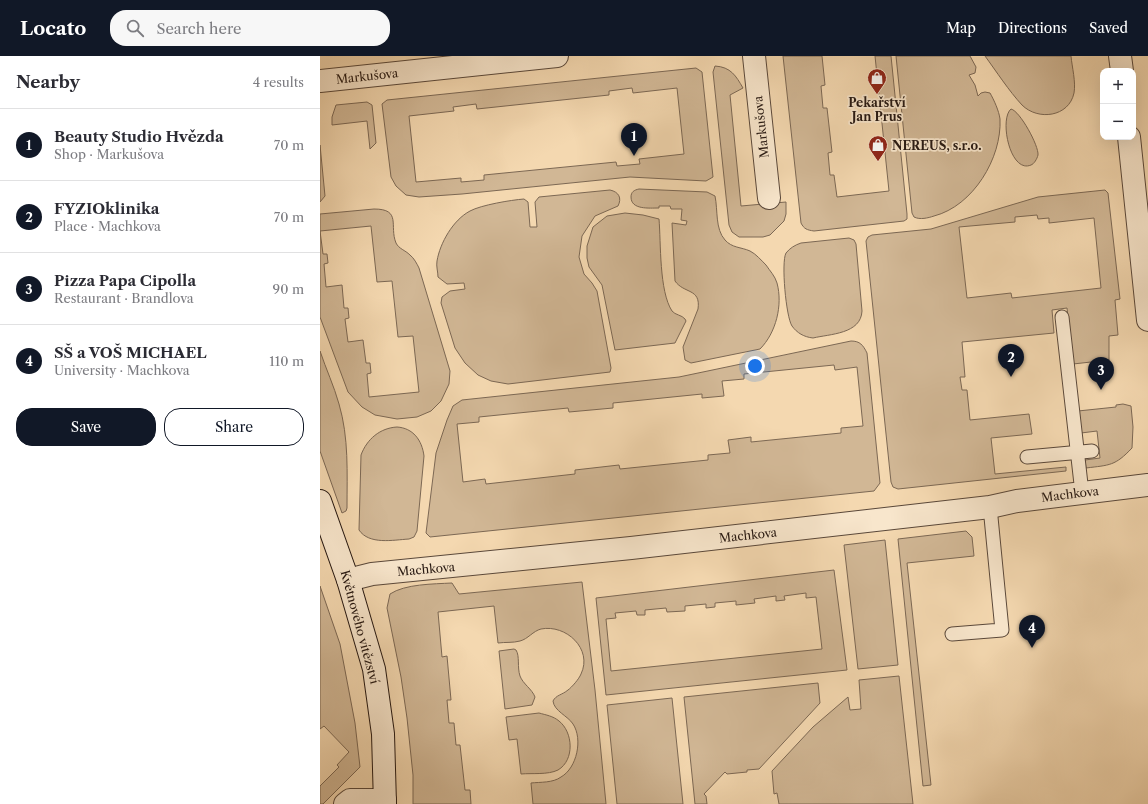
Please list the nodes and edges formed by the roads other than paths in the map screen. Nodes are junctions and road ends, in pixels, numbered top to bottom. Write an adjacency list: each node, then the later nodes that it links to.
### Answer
1 (557, 56): 4 (street, Markušova)
2 (754, 56): 8 (street, Markušova)
3 (1120, 56): 5 (street)
4 (440, 62): 6 (street, Markušova)
5 (1122, 68)
6 (320, 81)
7 (1129, 140): 10 (street)
8 (768, 198)
9 (1062, 317): 12 (lane)
10 (1148, 320)
11 (1092, 451): 12 (lane)
12 (1077, 452): 13 (lane); 15 (lane)
13 (1027, 457)
14 (1148, 485): 15 (street, Machkova)
15 (1082, 493): 17 (street, Machkova)
16 (320, 501): 18 (street, Květnového vítězství)
17 (990, 507): 18 (street, Machkova); 19 (lane)
18 (348, 580): 20 (street, Květnového vítězství)
19 (952, 634)
20 (385, 802): 21 (street)
21 (345, 804)

